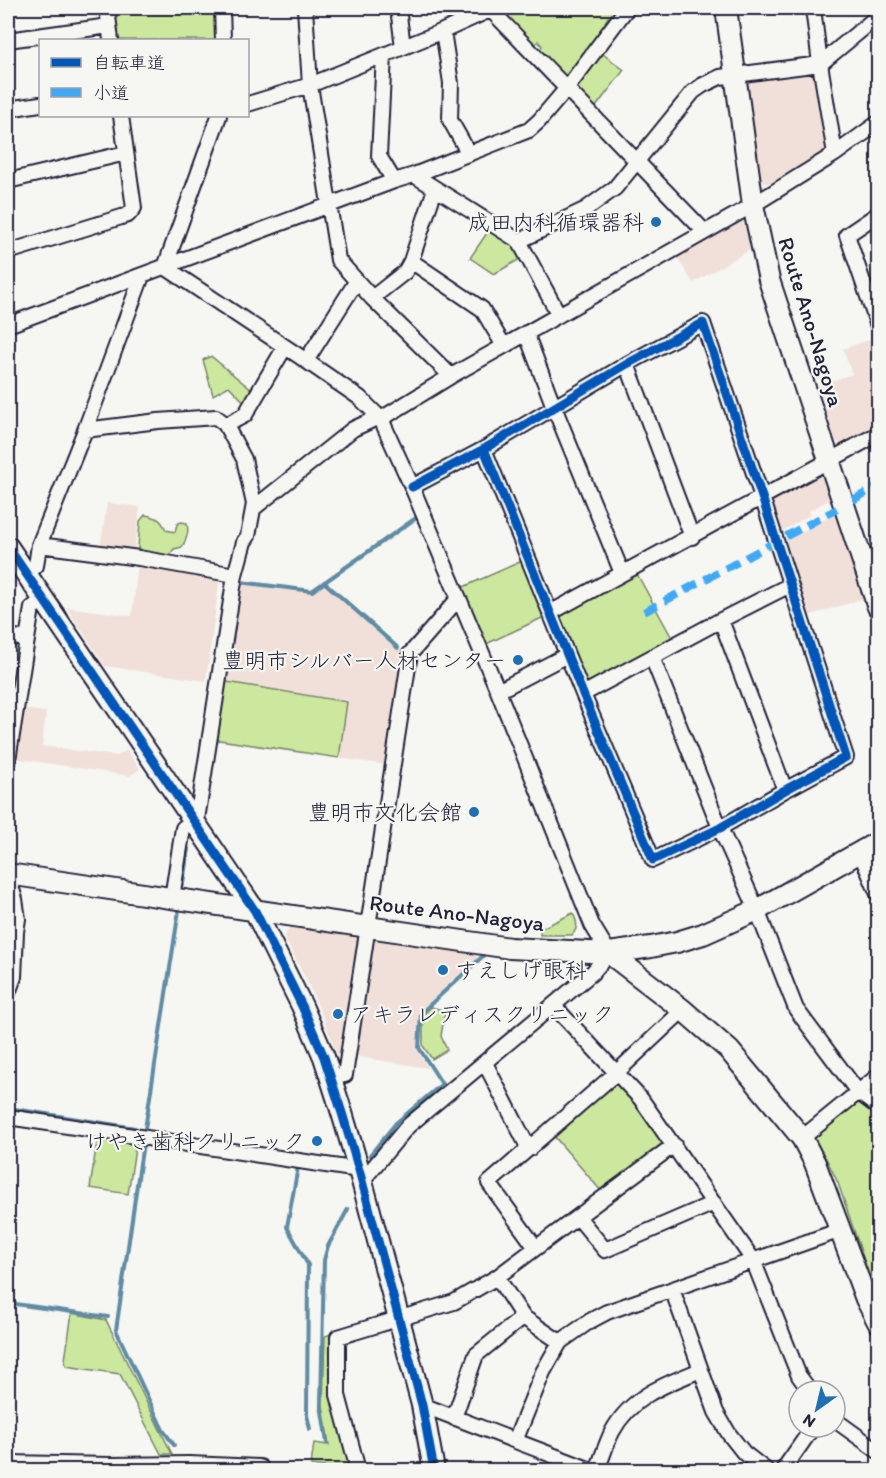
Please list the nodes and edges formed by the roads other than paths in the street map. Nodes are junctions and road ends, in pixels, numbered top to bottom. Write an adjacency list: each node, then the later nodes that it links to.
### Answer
1 (107, 8): 11 (street)
2 (222, 8): 12 (street)
3 (305, 8): 18 (street)
4 (398, 8): 14 (street)
5 (491, 8): 10 (street); 19 (street)
6 (627, 8): 19 (street)
7 (726, 8): 17 (street, Route Ano-Nagoya)
8 (813, 8): 16 (street)
9 (879, 16): 16 (street)
10 (443, 30): 14 (street); 27 (street)
11 (110, 33): 13 (street)
12 (223, 39)
13 (8, 40)
14 (403, 47): 15 (street)
15 (384, 55): 18 (street); 32 (street)
16 (820, 64): 17 (street); 28 (street)
17 (735, 75): 29 (street); 35 (street, Route Ano-Nagoya)
18 (310, 85): 21 (street); 34 (street)
19 (567, 88): 27 (street); 29 (street)
20 (39, 104): 22 (street)
21 (249, 104)
22 (8, 109)
23 (121, 117): 26 (street)
24 (219, 117): 41 (street)
25 (879, 123): 28 (street)
26 (126, 153): 31 (street); 39 (street)
27 (469, 153): 30 (street)
28 (834, 154): 35 (street)
29 (637, 162): 37 (street); 38 (street)
30 (414, 175): 32 (street); 33 (street)
31 (8, 181)
32 (394, 181): 34 (street)
33 (435, 189): 38 (street); 40 (street)
34 (330, 205): 41 (street); 43 (street)
35 (753, 205): 37 (street); 60 (street, Route Ano-Nagoya)
36 (879, 214): 47 (street)
37 (704, 231): 45 (street)
38 (519, 241): 45 (street)
39 (8, 252)
40 (411, 261): 44 (street); 49 (street)
41 (165, 267): 42 (street); 50 (street)
42 (142, 276): 46 (street); 57 (street)
43 (356, 282): 44 (street); 51 (street)
44 (372, 298): 53 (street)
45 (559, 315): 48 (street)
46 (8, 325)
47 (879, 326)
48 (526, 333): 49 (street); 54 (street)
49 (504, 346): 53 (street)
50 (285, 347): 51 (street); 56 (street)
51 (306, 361): 55 (street)
52 (627, 364): 54 (street); 62 (street); 64 (street)
53 (451, 376): 55 (street)
54 (554, 407): 59 (street); 68 (street)
55 (380, 418): 61 (street); 63 (street)
56 (226, 425): 57 (street); 63 (street)
57 (85, 430): 65 (street)
58 (879, 434): 60 (street)
59 (484, 449): 61 (street); 74 (street)
60 (830, 461): 62 (street); 73 (street, Route Ano-Nagoya)
61 (412, 488): 71 (street)
62 (762, 497): 64 (street); 70 (street)
63 (254, 508): 69 (street)
64 (692, 537): 68 (street)
65 (39, 545): 67 (street); 69 (street)
66 (8, 547): 67 (street)
67 (26, 573): 72 (street)
68 (622, 573): 74 (street)
69 (235, 575): 84 (street)
70 (790, 585): 75 (street); 83 (street)
71 (458, 599): 80 (street); 93 (street)
72 (43, 600): 77 (street); 84 (street)
73 (879, 607)
74 (550, 613): 78 (street)
75 (721, 620): 79 (street); 83 (street)
76 (8, 636): 77 (street)
77 (27, 639): 82 (street)
78 (567, 655): 80 (street); 81 (street)
79 (652, 657): 81 (street); 85 (street)
80 (498, 691): 94 (street)
81 (583, 694): 85 (street)
82 (8, 760)
83 (785, 790): 85 (street)
84 (195, 823): 90 (street); 92 (street)
85 (720, 828): 91 (street)
86 (879, 842): 87 (street, Route Ano-Nagoya)
87 (860, 852): 89 (street); 91 (street, Route Ano-Nagoya)
88 (8, 875): 90 (street, Route Ano-Nagoya); 95 (street)
89 (879, 894)
90 (172, 898): 92 (street, Route Ano-Nagoya)
91 (757, 910): 94 (street, Route Ano-Nagoya); 102 (street)
92 (255, 911): 93 (street, Route Ano-Nagoya); 101 (street)
93 (368, 926): 94 (street, Route Ano-Nagoya); 101 (street)
94 (609, 953): 96 (street); 97 (street)
95 (8, 993)
96 (553, 1005): 98 (street); 99 (street)
97 (683, 1010): 99 (street); 105 (street)
98 (485, 1063): 107 (street); 108 (street)
99 (616, 1073): 106 (street); 107 (street)
100 (879, 1076): 102 (street)
101 (331, 1078): 108 (street)
102 (858, 1092): 103 (street); 105 (street)
103 (879, 1107)
104 (8, 1117): 108 (street)
105 (802, 1138): 111 (street)
106 (674, 1145): 109 (street); 110 (street)
107 (529, 1149): 112 (street)
108 (360, 1176): 117 (street)
109 (714, 1203): 110 (street); 113 (street)
110 (578, 1217): 112 (street)
111 (841, 1230): 113 (street); 118 (street)
112 (536, 1248): 114 (street)
113 (753, 1260): 115 (street); 121 (street)
114 (497, 1277): 116 (street); 117 (street)
115 (672, 1289): 119 (street); 120 (street)
116 (523, 1317): 119 (street); 123 (street)
117 (400, 1318): 122 (street); 131 (street)
118 (879, 1322)
119 (560, 1342): 126 (street)
120 (701, 1370): 134 (street); 135 (street)
121 (801, 1379)
122 (422, 1405): 123 (street); 132 (street)
123 (454, 1418): 126 (street)
124 (847, 1428): 127 (street)
125 (805, 1439): 136 (street)
126 (515, 1441): 133 (street)
127 (879, 1450)
128 (8, 1466): 129 (street)
129 (111, 1469): 130 (street)
130 (259, 1470)
131 (358, 1470)
132 (434, 1470)
133 (591, 1470)
134 (597, 1470)
135 (766, 1470)
136 (783, 1470)

